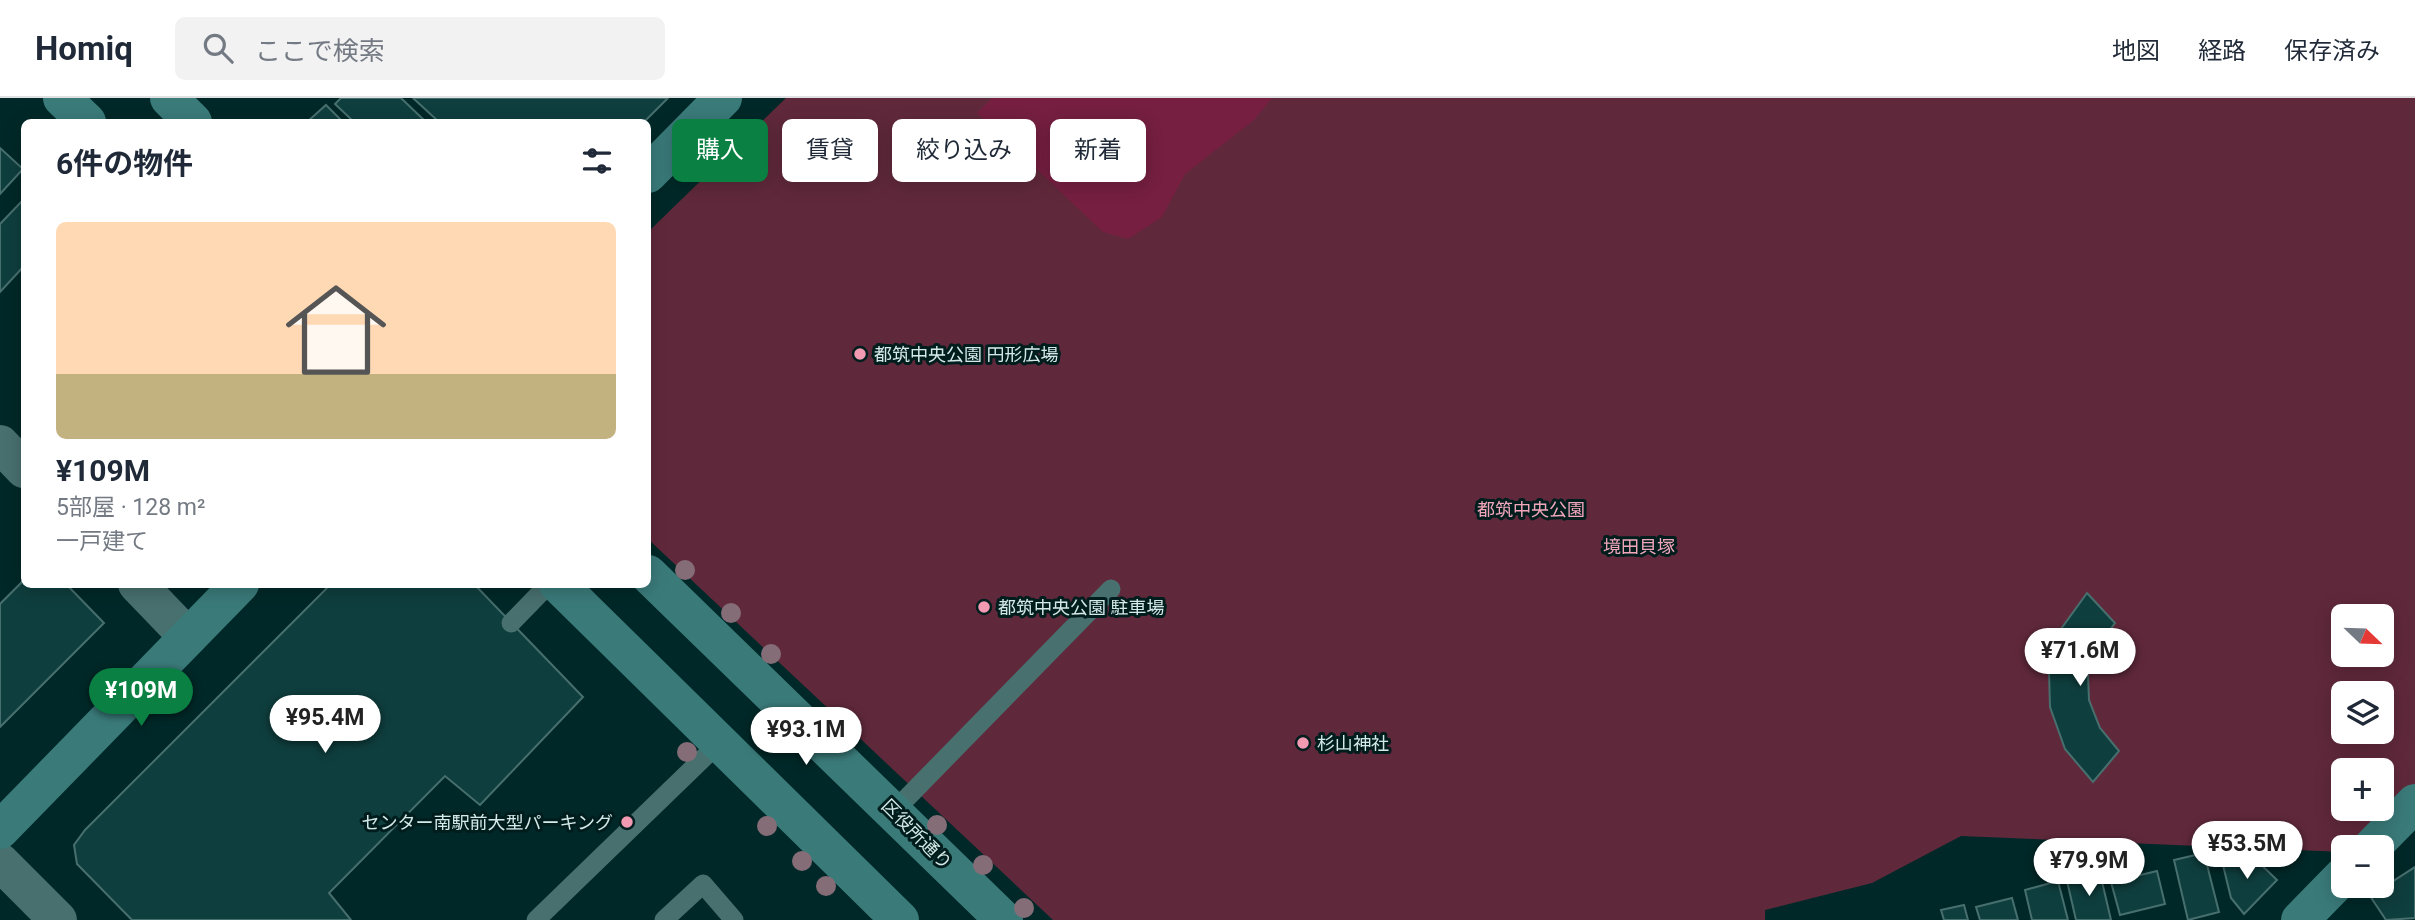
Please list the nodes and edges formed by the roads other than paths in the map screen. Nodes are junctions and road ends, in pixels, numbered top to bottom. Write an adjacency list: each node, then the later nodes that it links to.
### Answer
1 (62, 98): 4 (street)
2 (169, 98): 5 (street)
3 (723, 98): 6 (street)
4 (84, 119)
5 (190, 119)
6 (651, 171)
7 (0, 444): 8 (street)
8 (21, 466)
9 (651, 577): 19 (street, 区役所通り)
10 (141, 588): 16 (street)
11 (236, 588): 16 (street)
12 (545, 588): 15 (lane)
13 (562, 588): 17 (street)
14 (1111, 589): 19 (lane)
15 (511, 623)
16 (188, 637): 20 (street)
17 (720, 742): 25 (lane); 28 (street)
18 (2414, 807): 21 (street)
19 (894, 811): 29 (street, 区役所通り)
20 (0, 830)
21 (2385, 835)
22 (0, 862): 24 (street)
23 (2331, 888): 30 (street)
24 (58, 920)
25 (536, 920)
26 (664, 920): 27 (lane)
27 (734, 920)
28 (900, 920)
29 (1004, 920)
30 (2300, 920)

